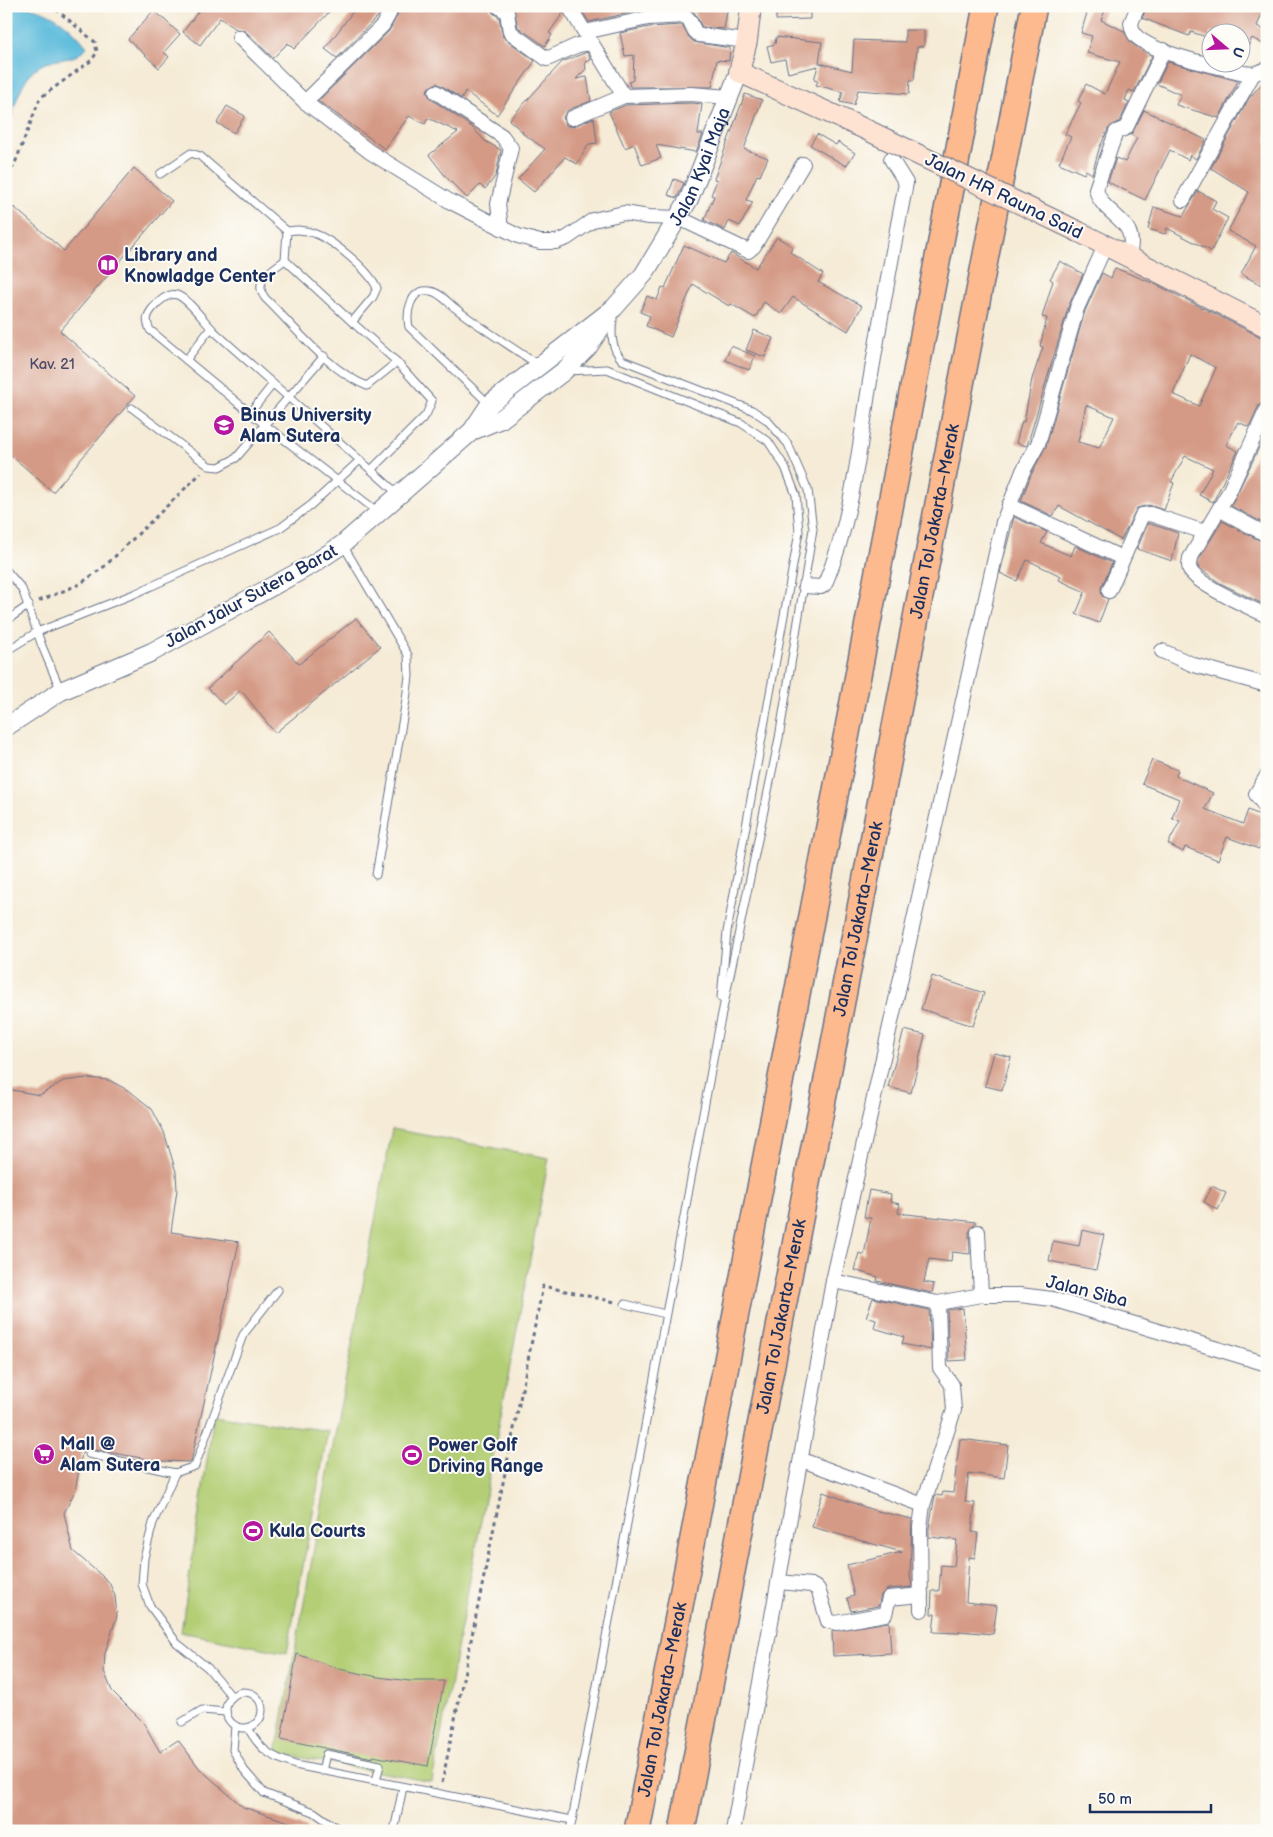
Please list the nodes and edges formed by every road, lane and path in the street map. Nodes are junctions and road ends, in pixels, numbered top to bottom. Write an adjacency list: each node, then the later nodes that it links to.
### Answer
1 (52, 6): 24 (path)
2 (383, 6): 19 (street)
3 (498, 6): 10 (street)
4 (751, 6): 11 (main road, Jalan Kyai Maja)
5 (986, 6): 105 (highway, Jalan Tol Jakarta–Merak)
6 (1034, 6): 106 (highway, Jalan Tol Jakarta–Merak)
7 (1138, 6): 12 (street)
8 (570, 8): 10 (street)
9 (239, 37): 19 (street)
10 (588, 37): 11 (street); 17 (street)
11 (747, 41): 14 (main road, Jalan Kyai Maja)
12 (1164, 50): 15 (street); 30 (street)
13 (1267, 68): 15 (street)
14 (739, 72): 18 (street, Jalan Kyai Maja); 29 (main road, Jalan HR Rauna Said, bridge)
15 (1253, 74): 25 (street)
16 (436, 92): 27 (street)
17 (624, 96): 18 (street); 20 (street)
18 (729, 97): 26 (street, Jalan Kyai Maja)
19 (305, 102): 27 (street)
20 (572, 118)
21 (891, 159): 62 (street)
22 (803, 164): 26 (street)
23 (160, 174): 28 (lane)
24 (6, 176)
25 (1183, 200)
26 (679, 218): 27 (street); 32 (street, Jalan Kyai Maja)
27 (501, 228)
28 (287, 231): 31 (lane); 33 (lane)
29 (1105, 246): 30 (main road, Jalan HR Rauna Said); 54 (street)
30 (1128, 257): 34 (main road, Jalan HR Rauna Said)
31 (285, 260): 33 (lane); 36 (lane)
32 (614, 308): 39 (street, Jalan Jalur Sutera Barat); 40 (street, Jalan Jalur Sutera Barat); 62 (lane)
33 (352, 322): 38 (lane)
34 (1267, 327)
35 (211, 328): 37 (lane); 37 (lane); 41 (lane)
36 (324, 356): 38 (lane); 42 (lane)
37 (186, 360): 46 (lane)
38 (397, 362): 51 (lane)
39 (540, 366): 43 (street, Jalan Jalur Sutera Barat); 43 (lane)
40 (564, 371): 48 (street, Jalan Jalur Sutera Barat); 76 (lane)
41 (273, 384): 42 (lane); 46 (lane)
42 (288, 398): 47 (lane); 49 (lane)
43 (490, 404): 48 (street, Jalan Jalur Sutera Barat)
44 (132, 408): 50 (lane)
45 (1267, 409): 55 (street)
46 (250, 413): 47 (lane)
47 (265, 424): 50 (lane); 52 (lane)
48 (472, 431): 53 (street, Jalan Jalur Sutera Barat)
49 (360, 460): 51 (lane); 52 (lane)
50 (208, 466): 64 (path)
51 (371, 470): 53 (lane)
52 (337, 481): 56 (lane); 67 (lane)
53 (400, 496): 56 (street, Jalan Jalur Sutera Barat)
54 (1009, 505): 60 (street); 78 (street)
55 (1219, 509): 57 (street); 58 (street)
56 (380, 514): 59 (street, Jalan Jalur Sutera Barat)
57 (1204, 532): 60 (street); 65 (street)
58 (1267, 535)
59 (343, 544): 71 (street, Jalan Jalur Sutera Barat); 75 (lane)
60 (1122, 558): 63 (street)
61 (6, 570): 64 (lane)
62 (805, 586): 76 (lane)
63 (1109, 591)
64 (30, 606): 66 (lane); 67 (lane)
65 (1267, 616)
66 (6, 621)
67 (37, 632): 68 (lane); 71 (lane)
68 (6, 651)
69 (1162, 651): 70 (street)
70 (1267, 685)
71 (62, 691): 72 (street, Jalan Jalur Sutera Barat)
72 (6, 727)
73 (1267, 776): 74 (street)
74 (1267, 809)
75 (376, 875)
76 (718, 1033): 83 (lane)
77 (978, 1232): 80 (street)
78 (833, 1281): 81 (street); 86 (street)
79 (278, 1290): 87 (lane)
80 (981, 1295): 81 (street, Jalan Siba); 84 (street, Jalan Siba)
81 (938, 1303): 88 (street)
82 (625, 1304): 83 (lane); 100 (path)
83 (665, 1314): 101 (lane)
84 (1267, 1364)
85 (89, 1454): 87 (lane)
86 (802, 1460): 88 (street); 89 (street)
87 (175, 1473): 92 (lane)
88 (922, 1505): 90 (street)
89 (779, 1582): 90 (street); 107 (street)
90 (921, 1595): 91 (street)
91 (921, 1610)
92 (232, 1697): 93 (lane); 96 (lane)
93 (226, 1712): 94 (lane); 95 (lane)
94 (182, 1722)
95 (235, 1726): 96 (lane); 102 (lane)
96 (248, 1728): 97 (lane)
97 (322, 1771): 98 (lane); 98 (lane)
98 (376, 1782): 99 (lane)
99 (403, 1787): 100 (lane); 103 (lane)
100 (440, 1794): 101 (lane)
101 (572, 1820): 104 (lane)
102 (341, 1831)
103 (394, 1831)
104 (570, 1831)
105 (637, 1831)
106 (682, 1831)
107 (732, 1831)

